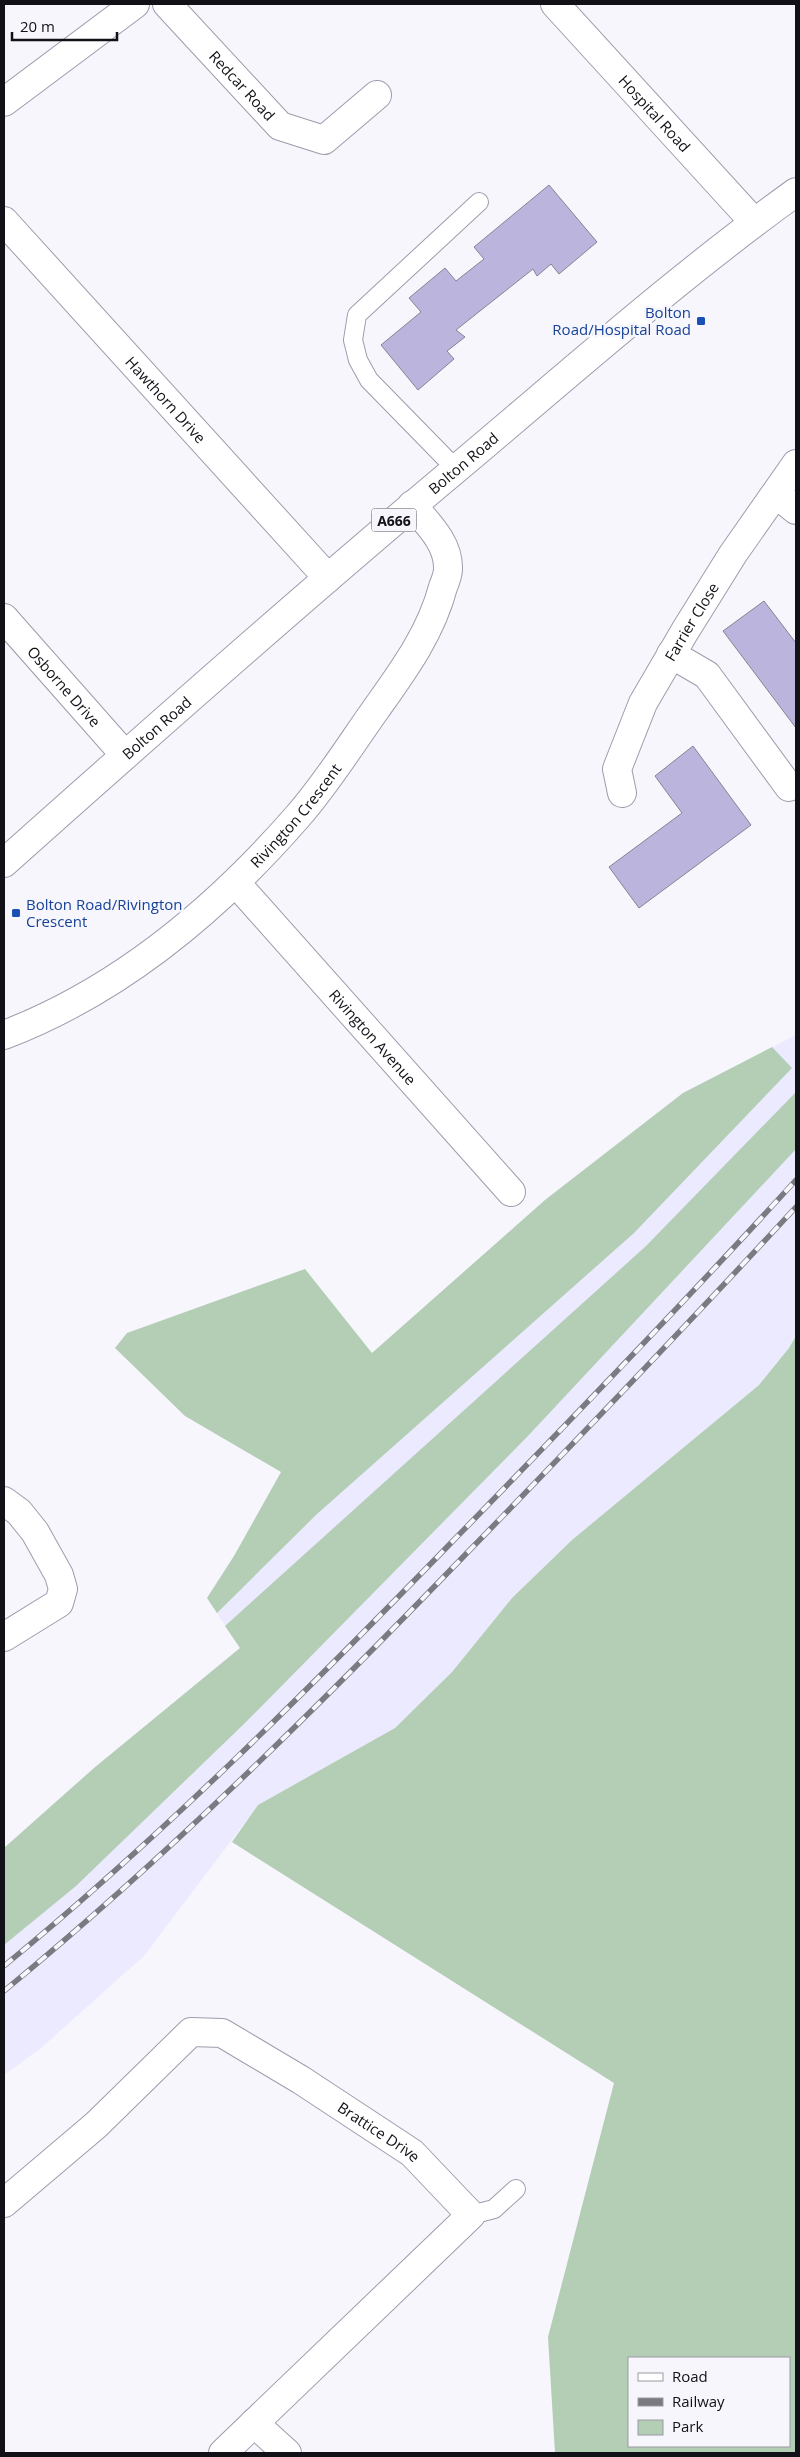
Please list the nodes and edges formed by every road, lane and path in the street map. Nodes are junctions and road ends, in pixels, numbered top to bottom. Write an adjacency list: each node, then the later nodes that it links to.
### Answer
1 (135, 4): 5 (street)
2 (168, 4): 4 (street, Redcar Road)
3 (555, 4): 9 (street, Hospital Road)
4 (377, 95)
5 (4, 102)
6 (796, 192): 9 (street, Bolton Road / A666)
7 (479, 202): 11 (lane)
8 (4, 221): 14 (street, Hawthorn Drive)
9 (754, 222): 11 (street, Bolton Road / A666)
10 (796, 464): 12 (street, Farrier Close)
11 (456, 469): 13 (street, Bolton Road / A666)
12 (786, 502): 16 (street, Farrier Close)
13 (412, 505): 14 (street, Bolton Road / A666); 21 (street, Rivington Crescent)
14 (328, 578): 17 (street, Bolton Road / A666)
15 (4, 618): 17 (street, Osborne Drive)
16 (671, 654): 18 (street); 19 (street, Farrier Close)
17 (125, 755): 20 (street, Bolton Road / A666)
18 (789, 787)
19 (622, 793)
20 (4, 863)
21 (236, 883): 22 (street, Rivington Crescent); 23 (street, Rivington Avenue)
22 (4, 1035)
23 (511, 1192)
24 (4, 1501): 25 (street)
25 (4, 1638)
26 (516, 2189): 28 (lane)
27 (4, 2202): 28 (street, Brattice Drive)
28 (471, 2215): 29 (street)
29 (254, 2424): 30 (street); 31 (street)
30 (223, 2453)
31 (287, 2453)

